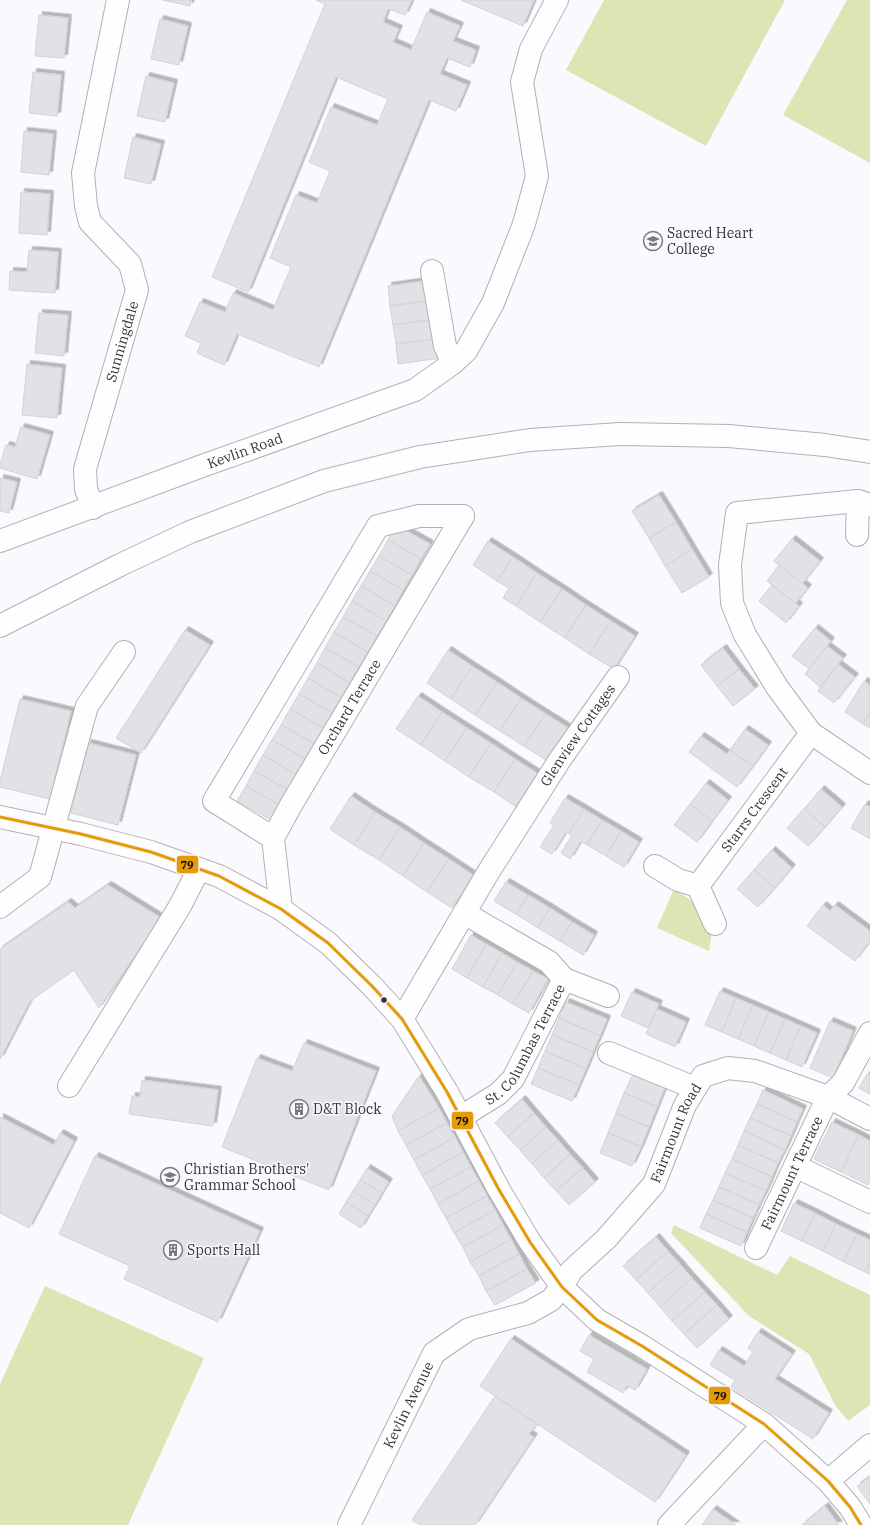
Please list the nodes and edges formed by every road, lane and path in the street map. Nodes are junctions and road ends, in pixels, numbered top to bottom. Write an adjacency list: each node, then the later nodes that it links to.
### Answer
1 (118, 0): 7 (main road, Sunningdale)
2 (557, 0): 4 (main road, Kevlin Road)
3 (432, 271): 4 (main road)
4 (453, 363): 7 (main road, Kevlin Road)
5 (870, 452): 10 (main road)
6 (864, 503): 8 (main road); 13 (main road)
7 (93, 508): 9 (main road, Kevlin Road)
8 (857, 535)
9 (0, 541)
10 (0, 626)
11 (124, 652): 16 (main road)
12 (618, 677): 23 (main road, Glenview Cottages)
13 (811, 733): 14 (main road); 20 (main road, Starrs Crescent)
14 (870, 773)
15 (0, 817): 16 (main road)
16 (54, 829): 19 (main road); 21 (main road)
17 (273, 838): 17 (main road, Orchard Terrace); 22 (main road)
18 (655, 866): 20 (main road)
19 (199, 869): 22 (main road); 30 (main road)
20 (688, 883): 24 (main road)
21 (0, 907)
22 (281, 909): 27 (main road)
23 (464, 913): 25 (main road); 27 (main road, Glenview Cottages)
24 (715, 924)
25 (564, 979): 26 (main road, St. Columbas Terrace); 33 (main road, St. Columbas Terrace)
26 (608, 996)
27 (402, 1018): 33 (main road)
28 (870, 1033): 32 (main road)
29 (609, 1052): 31 (main road)
30 (69, 1086)
31 (695, 1088): 32 (main road, Fairmount Road); 38 (main road, Fairmount Road)
32 (828, 1097): 34 (main road, Fairmount Road); 35 (main road, Fairmount Terrace)
33 (461, 1117): 38 (main road)
34 (870, 1119)
35 (795, 1166): 36 (main road); 37 (main road, Fairmount Terrace)
36 (870, 1202)
37 (756, 1248)
38 (562, 1287): 39 (main road); 42 (main road, Kevlin Avenue)
39 (764, 1424): 41 (main road); 43 (main road)
40 (870, 1445): 41 (main road)
41 (828, 1481): 44 (main road)
42 (349, 1525)
43 (669, 1525)
44 (861, 1525)

